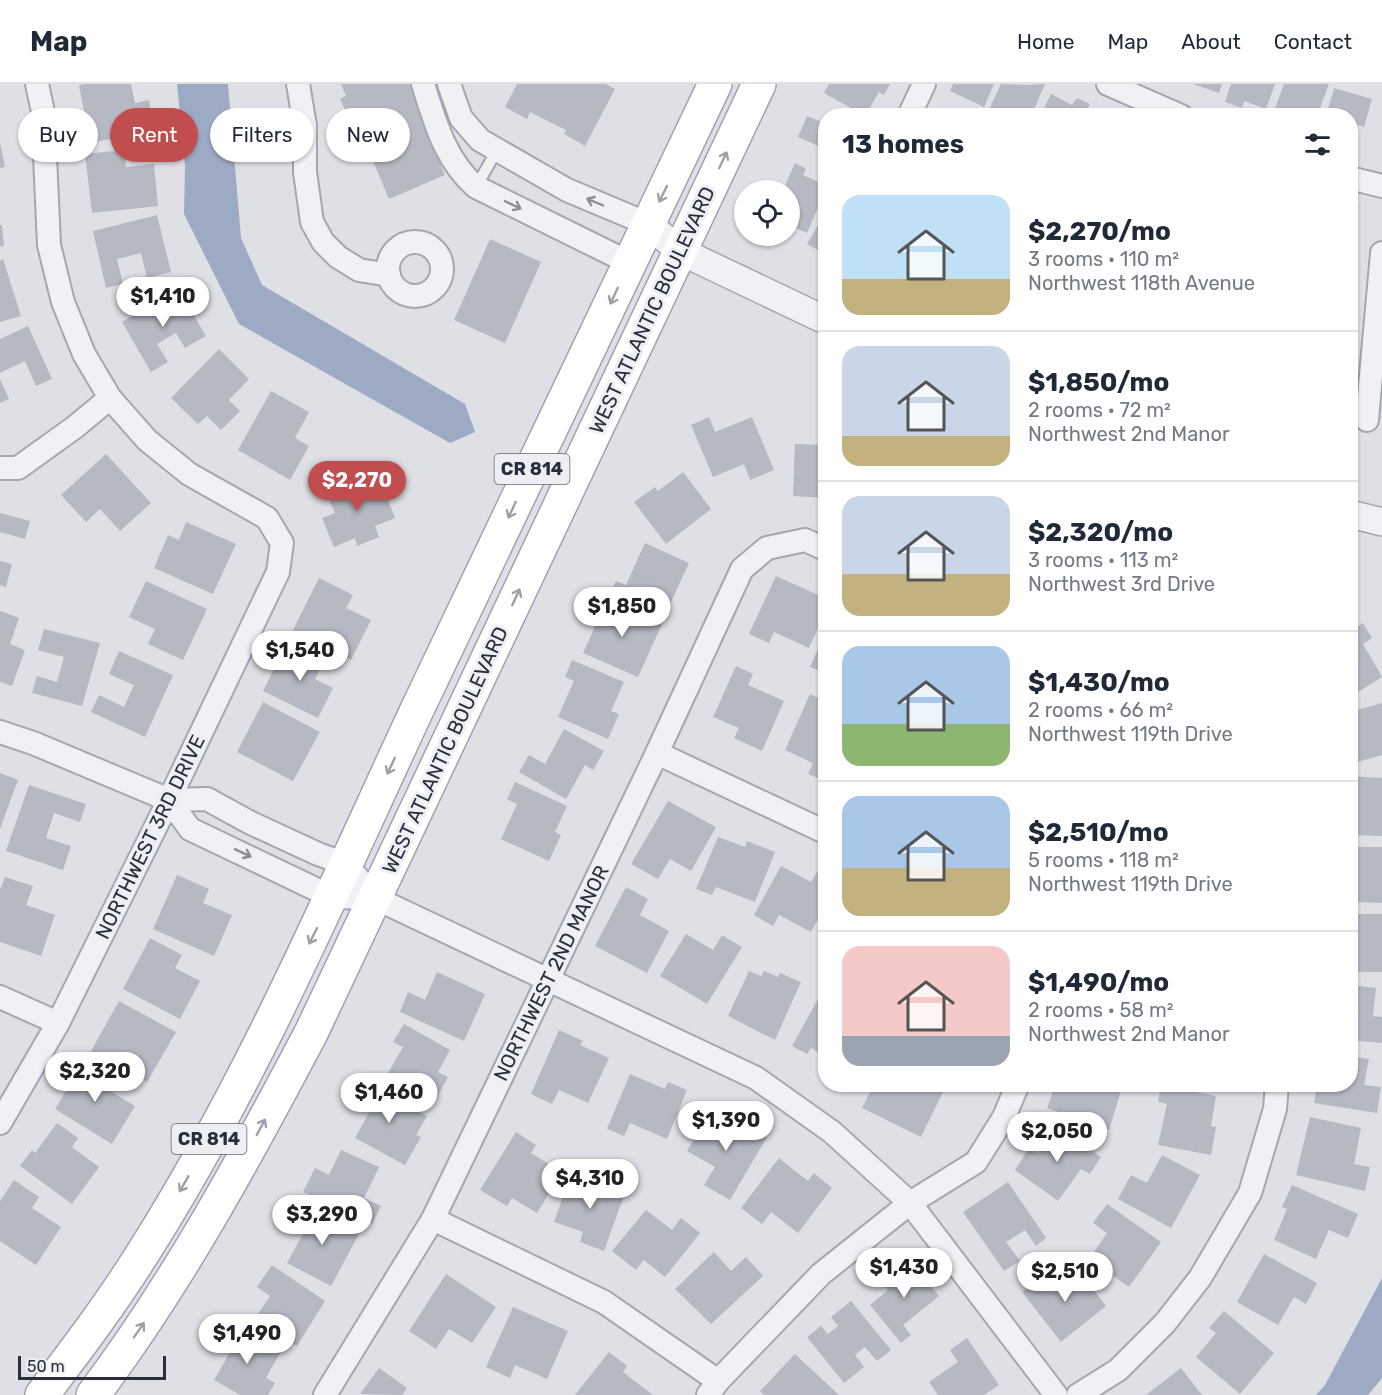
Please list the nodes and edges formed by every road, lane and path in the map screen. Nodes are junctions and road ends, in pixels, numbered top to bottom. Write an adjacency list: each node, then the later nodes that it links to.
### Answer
1 (37, 84): 22 (street)
2 (298, 84): 19 (street)
3 (423, 84): 14 (street, WEST ATLANTIC BOULEVARD)
4 (448, 84): 11 (street, WEST ATLANTIC BOULEVARD)
5 (715, 84): 15 (main road, WEST ATLANTIC BOULEVARD / CR 814, one-way to 15)
6 (759, 84): 16 (main road, WEST ATLANTIC BOULEVARD / CR 814, one-way to 6)
7 (924, 84): 9 (street)
8 (1108, 84): 10 (street)
9 (913, 108)
10 (1163, 108)
11 (497, 150): 14 (lane); 15 (street, WEST ATLANTIC BOULEVARD, one-way to 11)
12 (1358, 180): 13 (street)
13 (1382, 186)
14 (476, 187): 18 (street, WEST ATLANTIC BOULEVARD, one-way to 18)
15 (648, 224): 16 (street); 18 (main road, WEST ATLANTIC BOULEVARD / CR 814)
16 (680, 251): 18 (street); 20 (street); 34 (main road, WEST ATLANTIC BOULEVARD / CR 814, one-way to 16)
17 (1382, 253): 21 (street)
18 (630, 263): 32 (main road, WEST ATLANTIC BOULEVARD / CR 814, one-way to 32)
19 (389, 275)
20 (818, 317)
21 (1360, 376): 23 (street)
22 (110, 398): 24 (street); 30 (street, NORTHWEST 3RD DRIVE)
23 (1367, 420)
24 (0, 468)
25 (1358, 516): 26 (street)
26 (1382, 522)
27 (818, 546): 29 (street, NORTHWEST 2ND MANOR)
28 (0, 732): 30 (street)
29 (657, 753): 31 (street); 35 (street, NORTHWEST 2ND MANOR)
30 (170, 800): 32 (street); 33 (street, one-way to 33); 37 (street, NORTHWEST 3RD DRIVE)
31 (818, 829)
32 (346, 864): 33 (main road, WEST ATLANTIC BOULEVARD / CR 814); 34 (street)
33 (332, 897): 34 (street); 44 (main road, WEST ATLANTIC BOULEVARD / CR 814, one-way to 44)
34 (375, 898): 35 (street); 45 (main road, WEST ATLANTIC BOULEVARD / CR 814, one-way to 34)
35 (548, 979): 41 (street); 42 (street, NORTHWEST 2ND MANOR)
36 (0, 998): 37 (street)
37 (58, 1023): 40 (street, NORTHWEST 3RD DRIVE)
38 (1015, 1092): 41 (street)
39 (1276, 1092): 48 (street)
40 (0, 1123)
41 (910, 1203): 43 (street); 47 (street)
42 (433, 1218): 43 (street); 46 (street, NORTHWEST 2ND MANOR)
43 (713, 1388)
44 (42, 1395)
45 (93, 1395)
46 (325, 1395)
47 (1056, 1395)
48 (1078, 1395)

